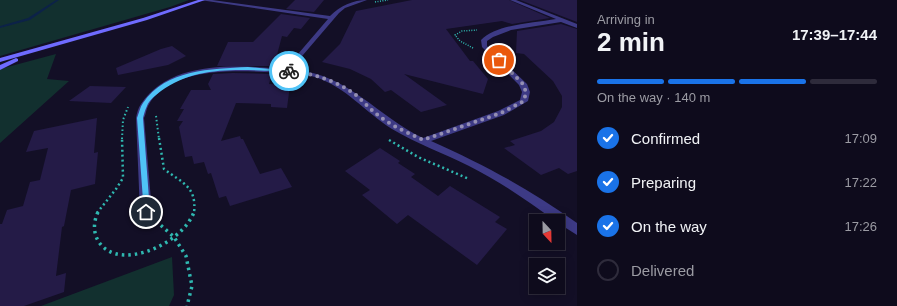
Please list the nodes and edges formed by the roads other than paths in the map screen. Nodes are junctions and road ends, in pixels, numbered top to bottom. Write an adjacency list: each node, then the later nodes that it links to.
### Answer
1 (202, 0): 4 (street); 7 (main road)
2 (512, 0): 5 (street)
3 (367, 2): 4 (street)
4 (331, 18): 10 (street)
5 (562, 20): 6 (street); 11 (street)
6 (577, 26)
7 (43, 48): 8 (main road); 9 (main road)
8 (0, 60)
9 (0, 68)
10 (292, 71): 11 (street); 12 (street)
11 (423, 140): 13 (street)
12 (146, 212)
13 (577, 230)

